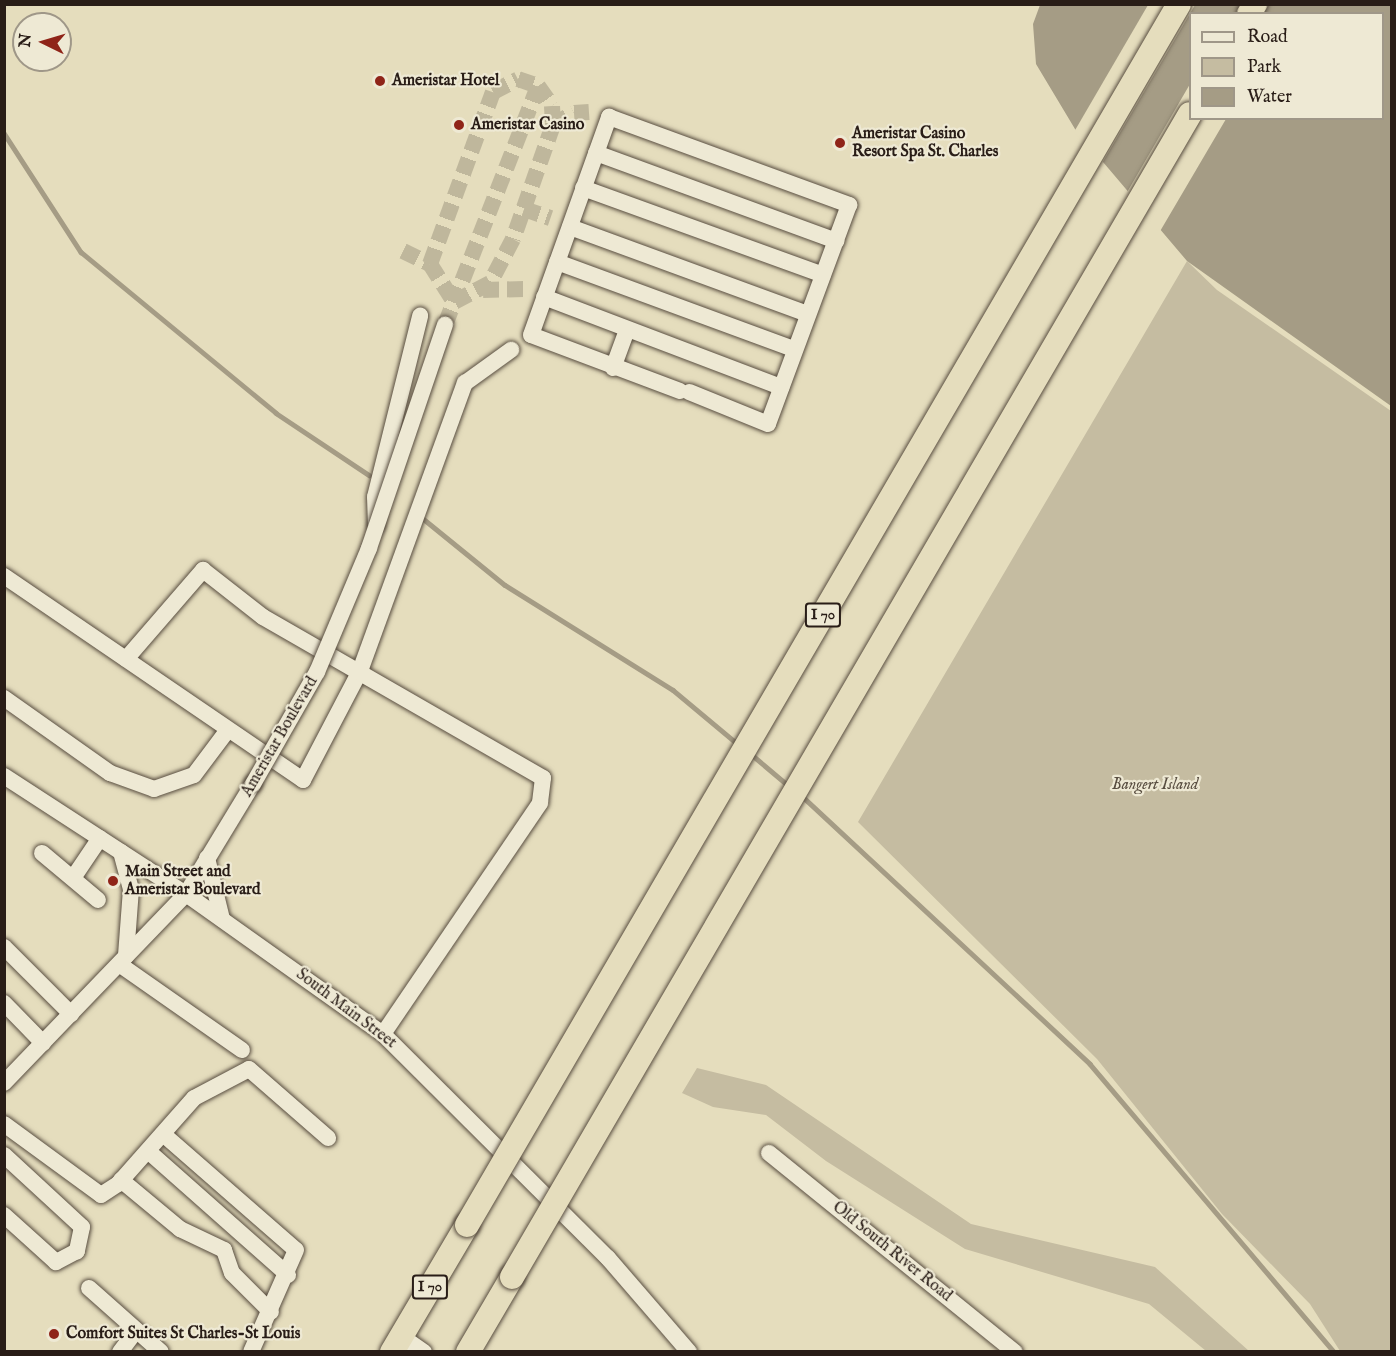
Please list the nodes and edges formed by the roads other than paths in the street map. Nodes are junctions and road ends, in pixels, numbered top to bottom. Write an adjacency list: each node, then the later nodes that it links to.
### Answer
1 (1179, 4): 53 (highway, I 70, bridge)
2 (1189, 117): 58 (highway, bridge)
3 (596, 153): 4 (street); 6 (street); 6 (street)
4 (583, 188): 5 (street); 8 (street)
5 (570, 227): 7 (street); 10 (street)
6 (836, 241): 8 (street)
7 (557, 262): 9 (street); 15 (street)
8 (823, 275): 10 (street)
9 (544, 297): 13 (street); 16 (street)
10 (808, 314): 15 (street)
11 (420, 316): 18 (street)
12 (445, 325): 18 (street, Ameristar Boulevard, bridge)
13 (627, 330): 16 (street); 17 (street)
14 (511, 350): 21 (street)
15 (794, 350): 17 (street)
16 (613, 368): 17 (street)
17 (781, 387)
18 (376, 528): 28 (street, Ameristar Boulevard, bridge)
19 (4, 576): 20 (street)
20 (126, 659): 21 (street); 23 (street)
21 (360, 671): 23 (street); 37 (street)
22 (4, 698): 23 (street)
23 (227, 731)
24 (4, 776): 25 (street, South Main Street)
25 (100, 838): 26 (street, South Main Street); 29 (street)
26 (121, 852): 30 (street, South Main Street); 34 (street)
27 (42, 853): 29 (street)
28 (209, 855): 30 (street, Ameristar Boulevard); 32 (street)
29 (73, 879): 31 (street)
30 (186, 894): 32 (street, South Main Street); 34 (street, Ameristar Boulevard)
31 (98, 900)
32 (222, 919): 37 (street, South Main Street)
33 (4, 947): 36 (street)
34 (122, 960): 36 (street, Ameristar Boulevard); 39 (street)
35 (4, 1003): 38 (street)
36 (71, 1014): 38 (street, Ameristar Boulevard)
37 (383, 1034): 59 (street, South Main Street)
38 (43, 1043): 40 (street, Ameristar Boulevard)
39 (242, 1050)
40 (4, 1083)
41 (4, 1124): 47 (street)
42 (163, 1134): 43 (street); 44 (street); 49 (street)
43 (328, 1138)
44 (148, 1150): 47 (street); 49 (street)
45 (769, 1153): 60 (street, Old South River Road)
46 (4, 1155): 48 (street)
47 (121, 1180): 51 (street)
48 (4, 1215)
49 (288, 1275): 51 (street)
50 (89, 1288): 52 (street)
51 (271, 1312): 56 (street)
52 (136, 1330): 54 (street); 55 (street)
53 (394, 1347): 57 (street)
54 (120, 1352)
55 (161, 1352)
56 (251, 1352)
57 (424, 1352)
58 (468, 1352)
59 (689, 1352)
60 (1015, 1352)

